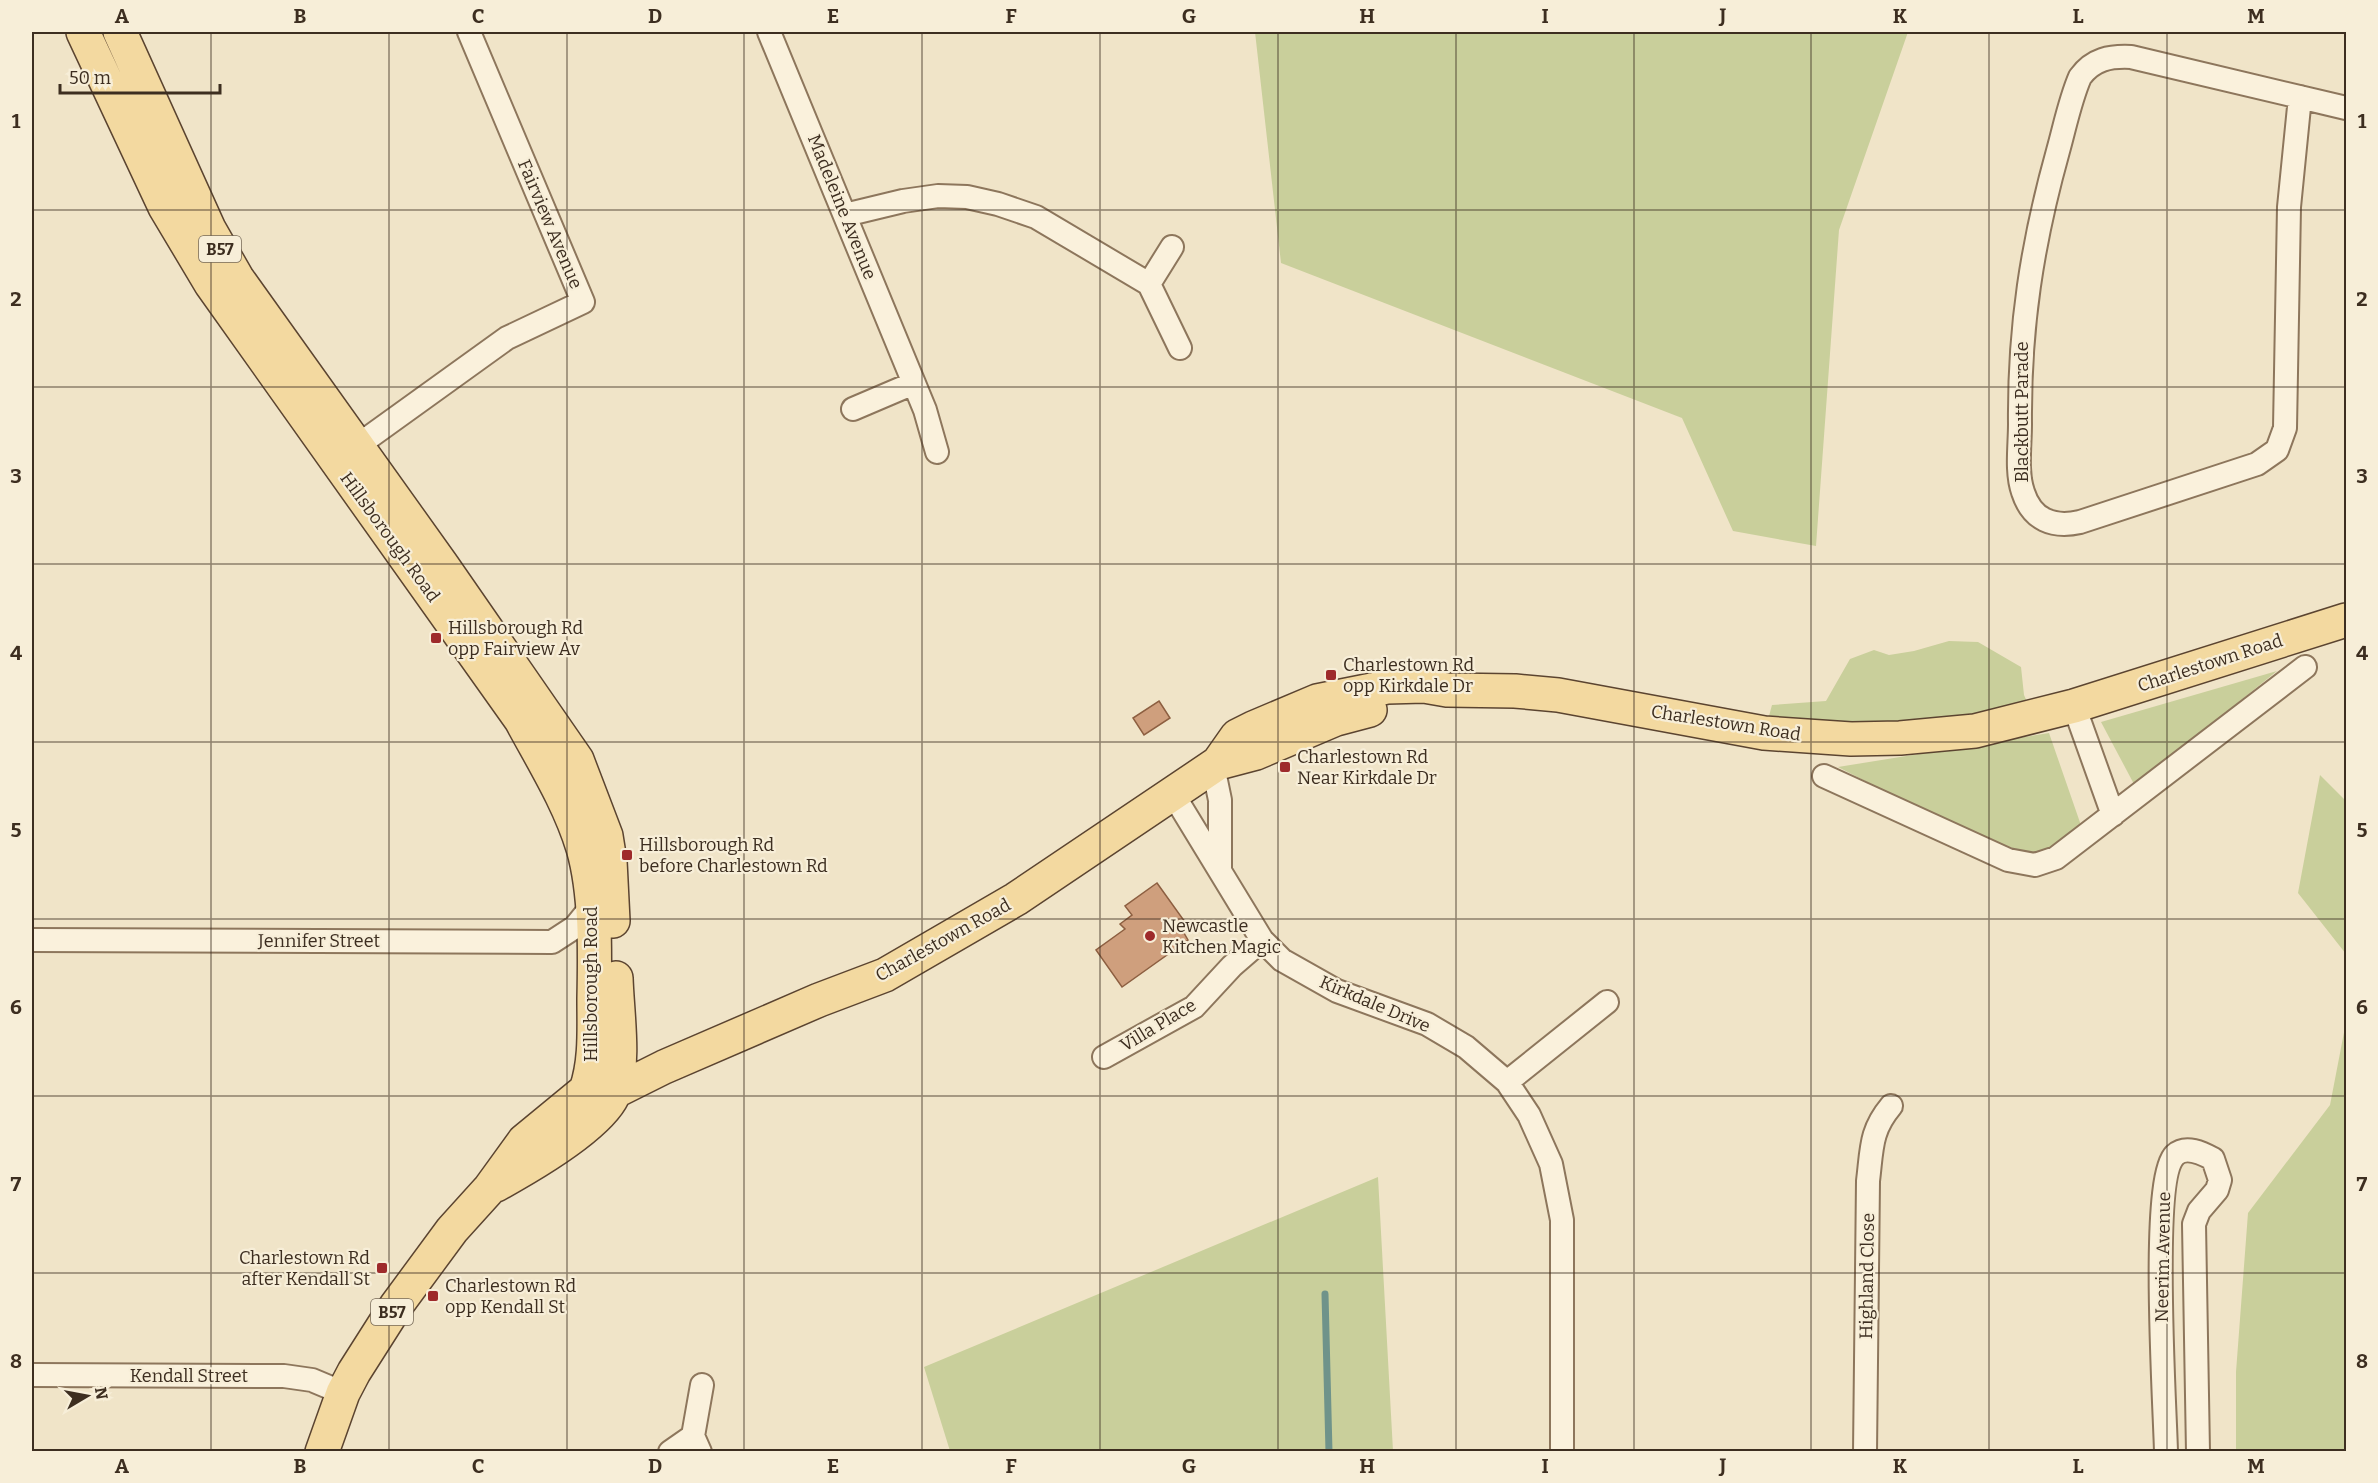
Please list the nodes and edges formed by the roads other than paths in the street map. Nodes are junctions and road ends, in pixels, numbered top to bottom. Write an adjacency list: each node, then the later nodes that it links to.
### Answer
1 (83, 32): 23 (main road, Hillsborough Road / B57)
2 (120, 32): 13 (main road, B57)
3 (469, 32): 13 (street, Fairview Avenue)
4 (770, 32): 7 (street, Madeleine Avenue)
5 (2300, 97): 5 (street, Blackbutt Parade); 6 (street, Blackbutt Parade)
6 (2346, 108)
7 (845, 215): 9 (street); 11 (street, Madeleine Avenue)
8 (1172, 247): 9 (street)
9 (1149, 284): 10 (street)
10 (1180, 348)
11 (914, 383): 12 (street); 14 (street, Madeleine Avenue)
12 (853, 409)
13 (357, 446): 29 (main road, Hillsborough Road / B57)
14 (937, 452)
15 (2346, 620): 17 (main road, Charlestown Road)
16 (2304, 667): 21 (street, Charlestown Road)
17 (2074, 706): 18 (main road, Charlestown Road); 21 (street)
18 (1216, 765): 20 (main road, Charlestown Road); 22 (street)
19 (1824, 777): 21 (street, Charlestown Road)
20 (1173, 794): 22 (street, Kirkdale Drive); 29 (main road, Charlestown Road)
21 (2113, 815)
22 (1220, 871): 25 (street, Kirkdale Drive)
23 (592, 906): 24 (street, Jennifer Street); 29 (main road, Hillsborough Road / B57)
24 (32, 940)
25 (1262, 940): 27 (street, Villa Place); 28 (street, Kirkdale Drive)
26 (1607, 1002): 28 (street)
27 (1104, 1057)
28 (1507, 1082): 38 (street, Kirkdale Drive)
29 (591, 1094): 31 (main road, Charlestown Road / B57); 31 (main road, Charlestown Road / B57)
30 (1891, 1106): 39 (street, Highland Close)
31 (490, 1188): 34 (main road, Charlestown Road / B57)
32 (32, 1375): 34 (street, Kendall Street)
33 (702, 1385): 35 (street)
34 (343, 1393): 36 (main road, Charlestown Road / B57)
35 (697, 1444): 37 (street)
36 (322, 1452)
37 (670, 1452)
38 (1562, 1452)
39 (1865, 1452)
40 (2166, 1452): 41 (street, Neerim Avenue)
41 (2198, 1452)

